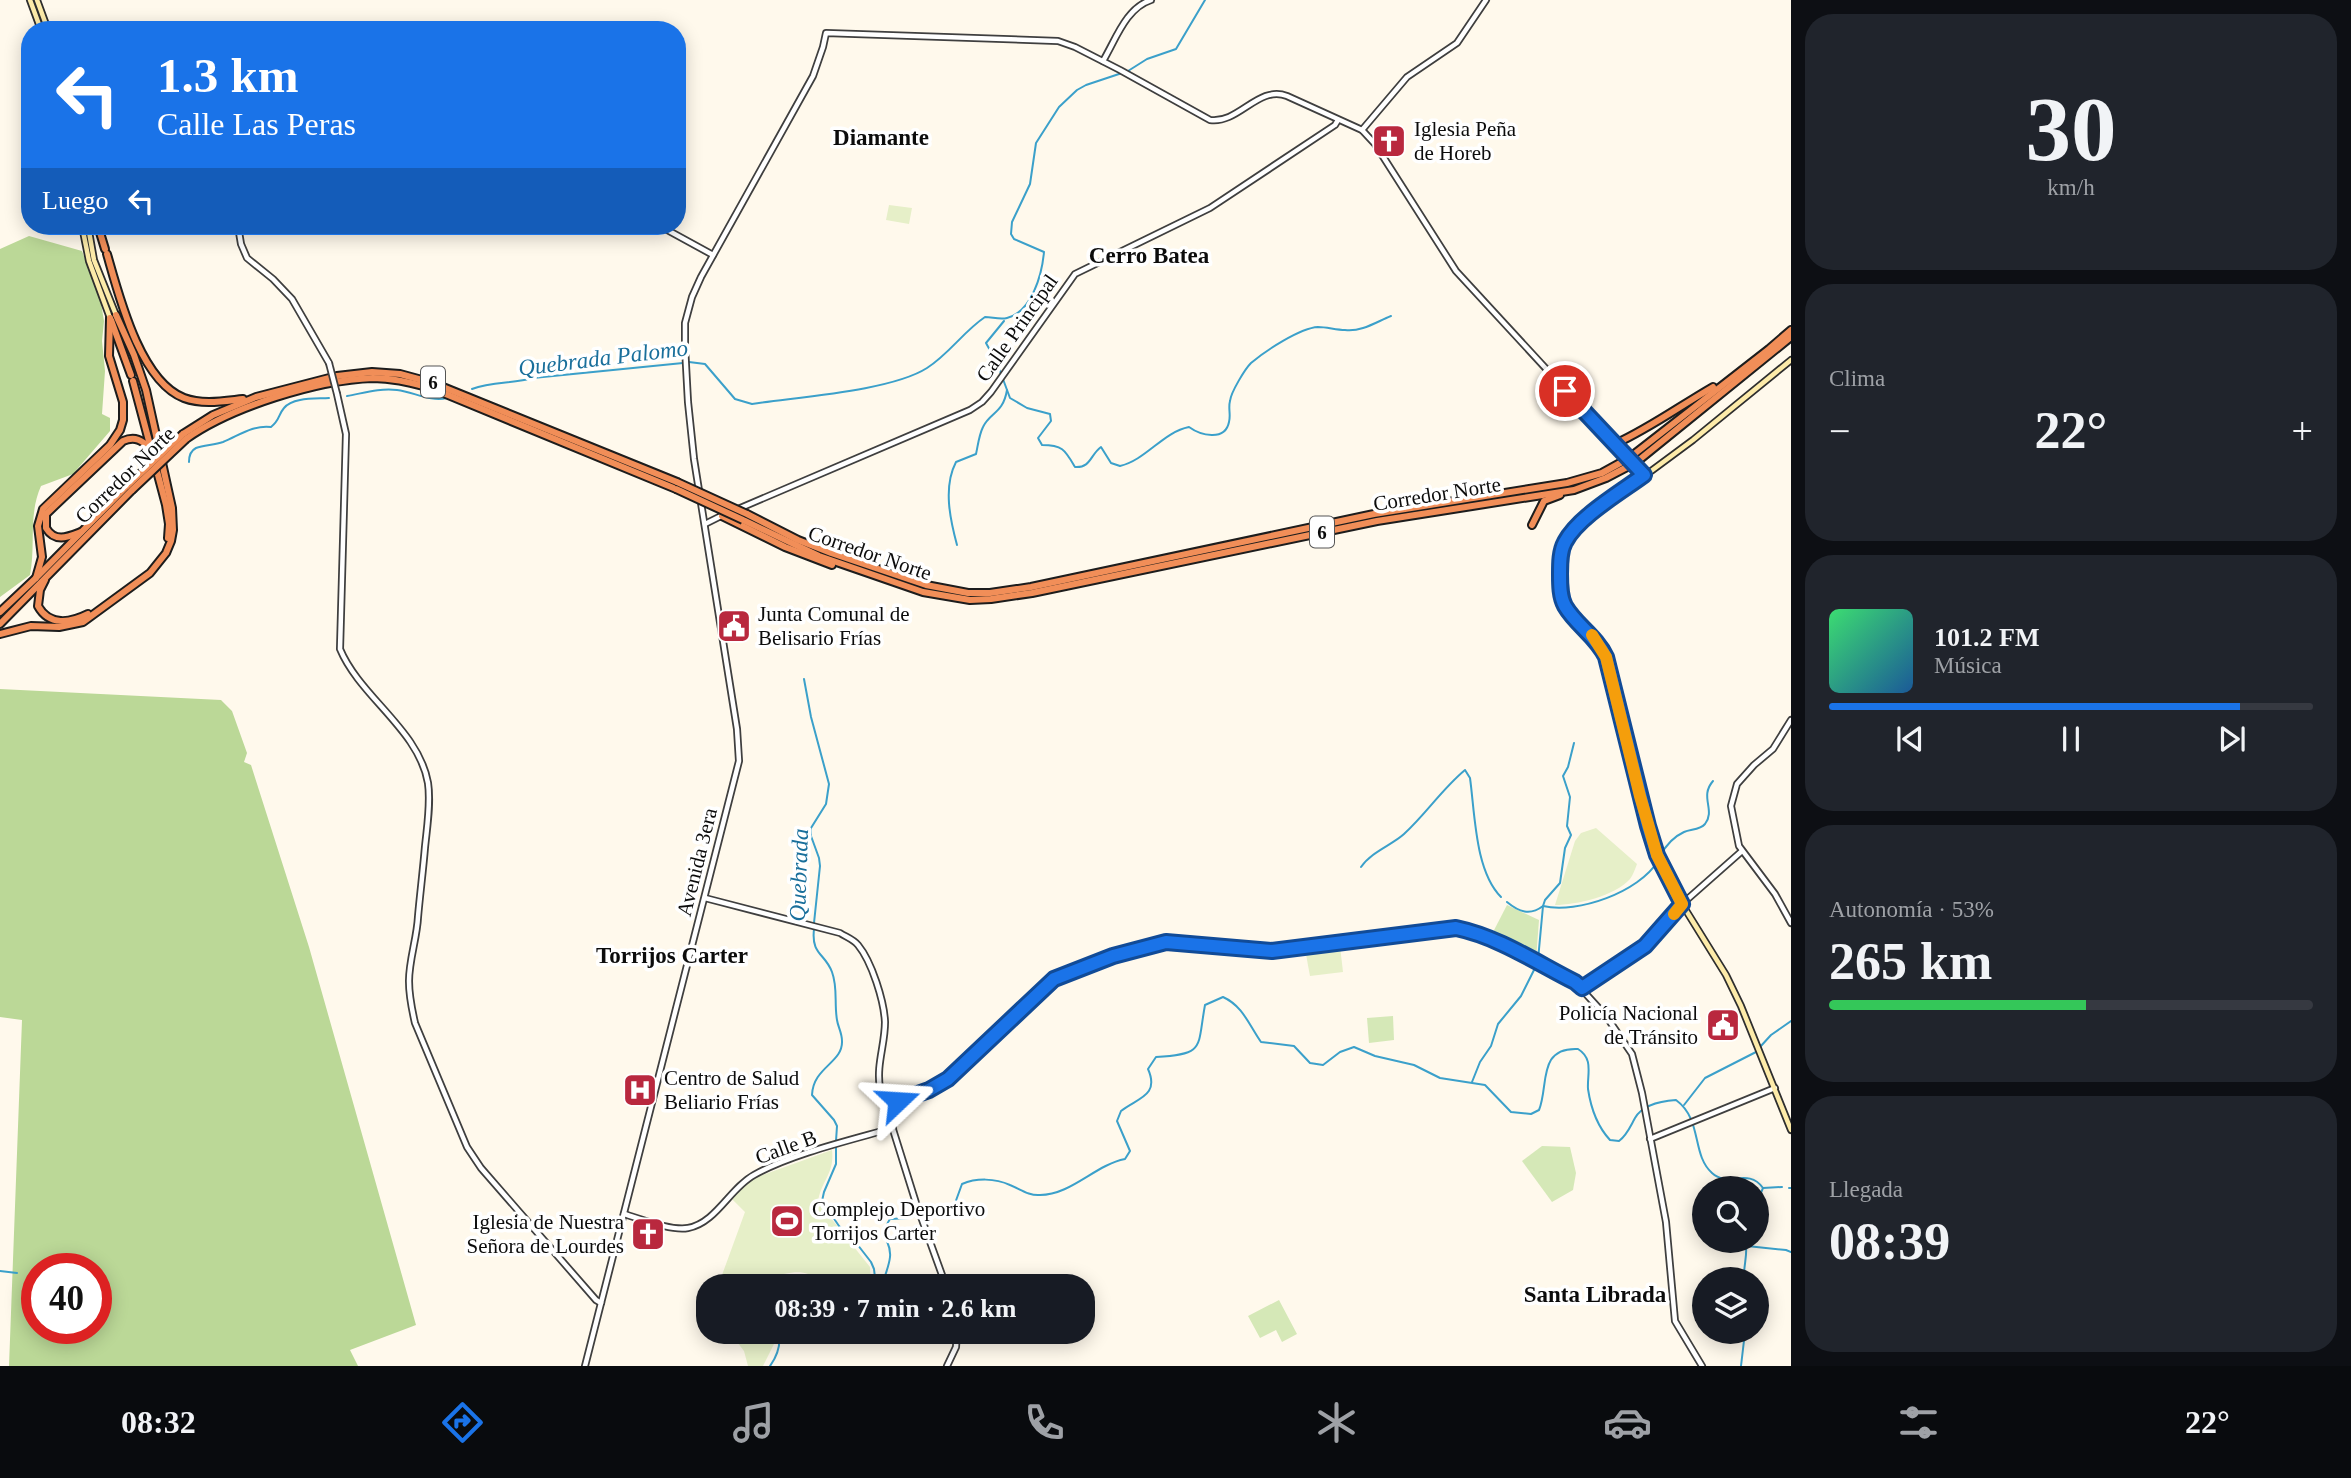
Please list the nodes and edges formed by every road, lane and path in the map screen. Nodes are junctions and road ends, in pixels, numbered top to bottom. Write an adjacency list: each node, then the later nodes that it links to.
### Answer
1 (30, 0): 5 (main road)
2 (37, 0): 6 (main road)
3 (1151, 0): 7 (street)
4 (1486, 0): 9 (street)
5 (38, 21)
6 (45, 21)
7 (1103, 61): 8 (street); 15 (street, Avenida 3era)
8 (1338, 120): 9 (street); 32 (street, Calle Principal)
9 (1362, 130): 23 (street)
10 (84, 235): 16 (main road)
11 (90, 235): 16 (main road)
12 (101, 235): 21 (highway)
13 (240, 235): 57 (street, bridge)
14 (676, 235): 15 (street)
15 (713, 255): 33 (street, Avenida 3era)
16 (113, 317): 24 (highway); 38 (highway); 43 (highway)
17 (1791, 330): 20 (highway, Corredor Norte / 6)
18 (1791, 337): 25 (highway, Corredor Norte / 6)
19 (1791, 360): 27 (main road)
20 (1733, 376): 23 (highway); 25 (highway, Corredor Norte / 6)
21 (256, 397): 22 (highway, Corredor Norte / 6); 28 (highway, Corredor Norte / 6)
22 (184, 437): 28 (highway, Corredor Norte / 6); 29 (highway, Corredor Norte / 6, bridge)
23 (1615, 444): 27 (street)
24 (151, 449): 35 (highway); 40 (highway)
25 (1636, 457): 26 (highway, Corredor Norte / 6, bridge)
26 (1624, 465): 30 (highway, Corredor Norte / 6); 31 (highway, Corredor Norte / 6)
27 (1644, 475): 47 (main road)
28 (676, 485): 36 (highway, Corredor Norte / 6, bridge)
29 (129, 488): 35 (highway, Corredor Norte / 6); 40 (highway, Corredor Norte / 6)
30 (1574, 489): 31 (highway, Corredor Norte / 6); 34 (highway)
31 (1518, 495): 37 (highway, Corredor Norte / 6)
32 (722, 516): 33 (street, Calle Principal); 36 (highway)
33 (705, 524): 46 (street, Avenida 3era)
34 (1532, 525)
35 (82, 532): 38 (highway, Corredor Norte / 6)
36 (829, 559): 39 (highway, Corredor Norte / 6); 39 (highway)
37 (1158, 563): 39 (highway, Corredor Norte / 6); 39 (highway, Corredor Norte / 6)
38 (36, 579): 41 (highway, Corredor Norte / 6)
39 (888, 579)
40 (45, 580): 42 (highway, Corredor Norte / 6)
41 (0, 612)
42 (0, 624)
43 (0, 634)
44 (1791, 720): 45 (street)
45 (1742, 851): 47 (street); 48 (street)
46 (705, 898): 51 (street); 55 (street, Avenida 3era)
47 (1682, 904): 49 (street); 50 (main road)
48 (1791, 923)
49 (1582, 988): 51 (street); 54 (street)
50 (1775, 1088): 53 (main road); 54 (street)
51 (885, 1105): 52 (street)
52 (893, 1128): 55 (street, Calle B); 56 (street)
53 (1791, 1130)
54 (1650, 1139): 61 (street)
55 (624, 1214): 57 (street, Avenida 3era)
56 (942, 1274)
57 (601, 1303): 59 (street, Avenida 3era)
58 (956, 1344): 60 (street)
59 (585, 1366)
60 (947, 1366)
61 (1702, 1366)

